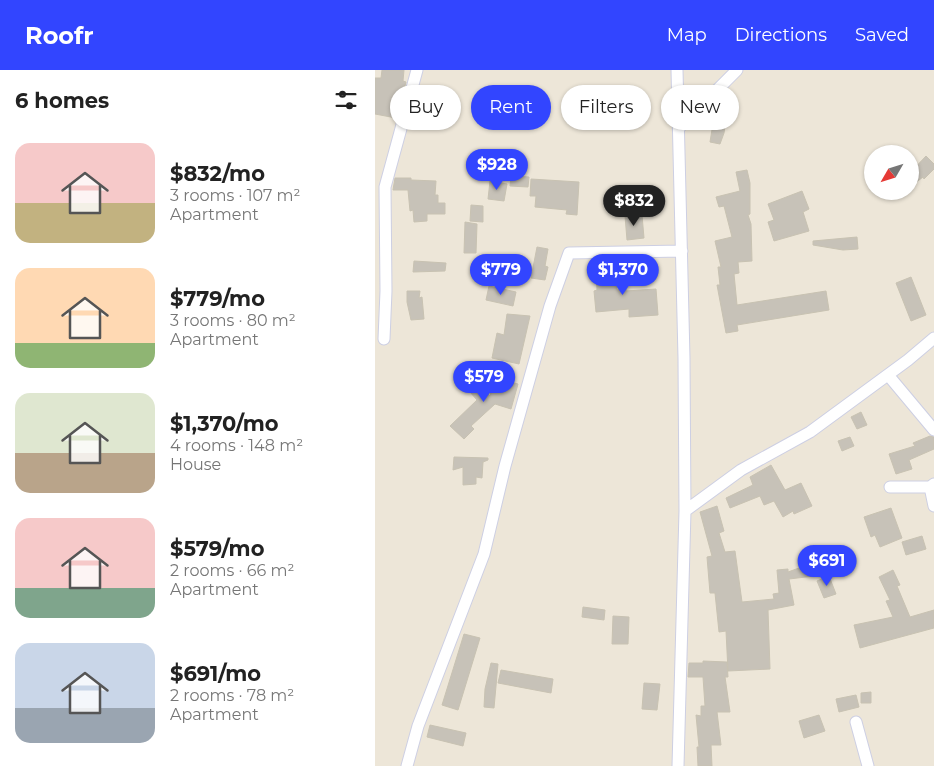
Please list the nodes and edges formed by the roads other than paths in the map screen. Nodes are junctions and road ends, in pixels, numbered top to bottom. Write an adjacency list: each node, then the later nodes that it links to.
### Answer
1 (417, 70): 7 (street)
2 (677, 70): 4 (street)
3 (737, 70): 5 (street)
4 (678, 85)
5 (722, 85)
6 (679, 130): 8 (street)
7 (380, 187): 10 (street)
8 (682, 251): 16 (street); 18 (street)
9 (934, 338): 11 (street)
10 (384, 339)
11 (888, 375): 12 (street); 16 (street)
12 (934, 430)
13 (932, 486): 14 (street); 15 (street)
14 (890, 487)
15 (934, 506)
16 (685, 511): 19 (street)
17 (856, 722): 20 (street)
18 (407, 766)
19 (678, 766)
20 (868, 766)

